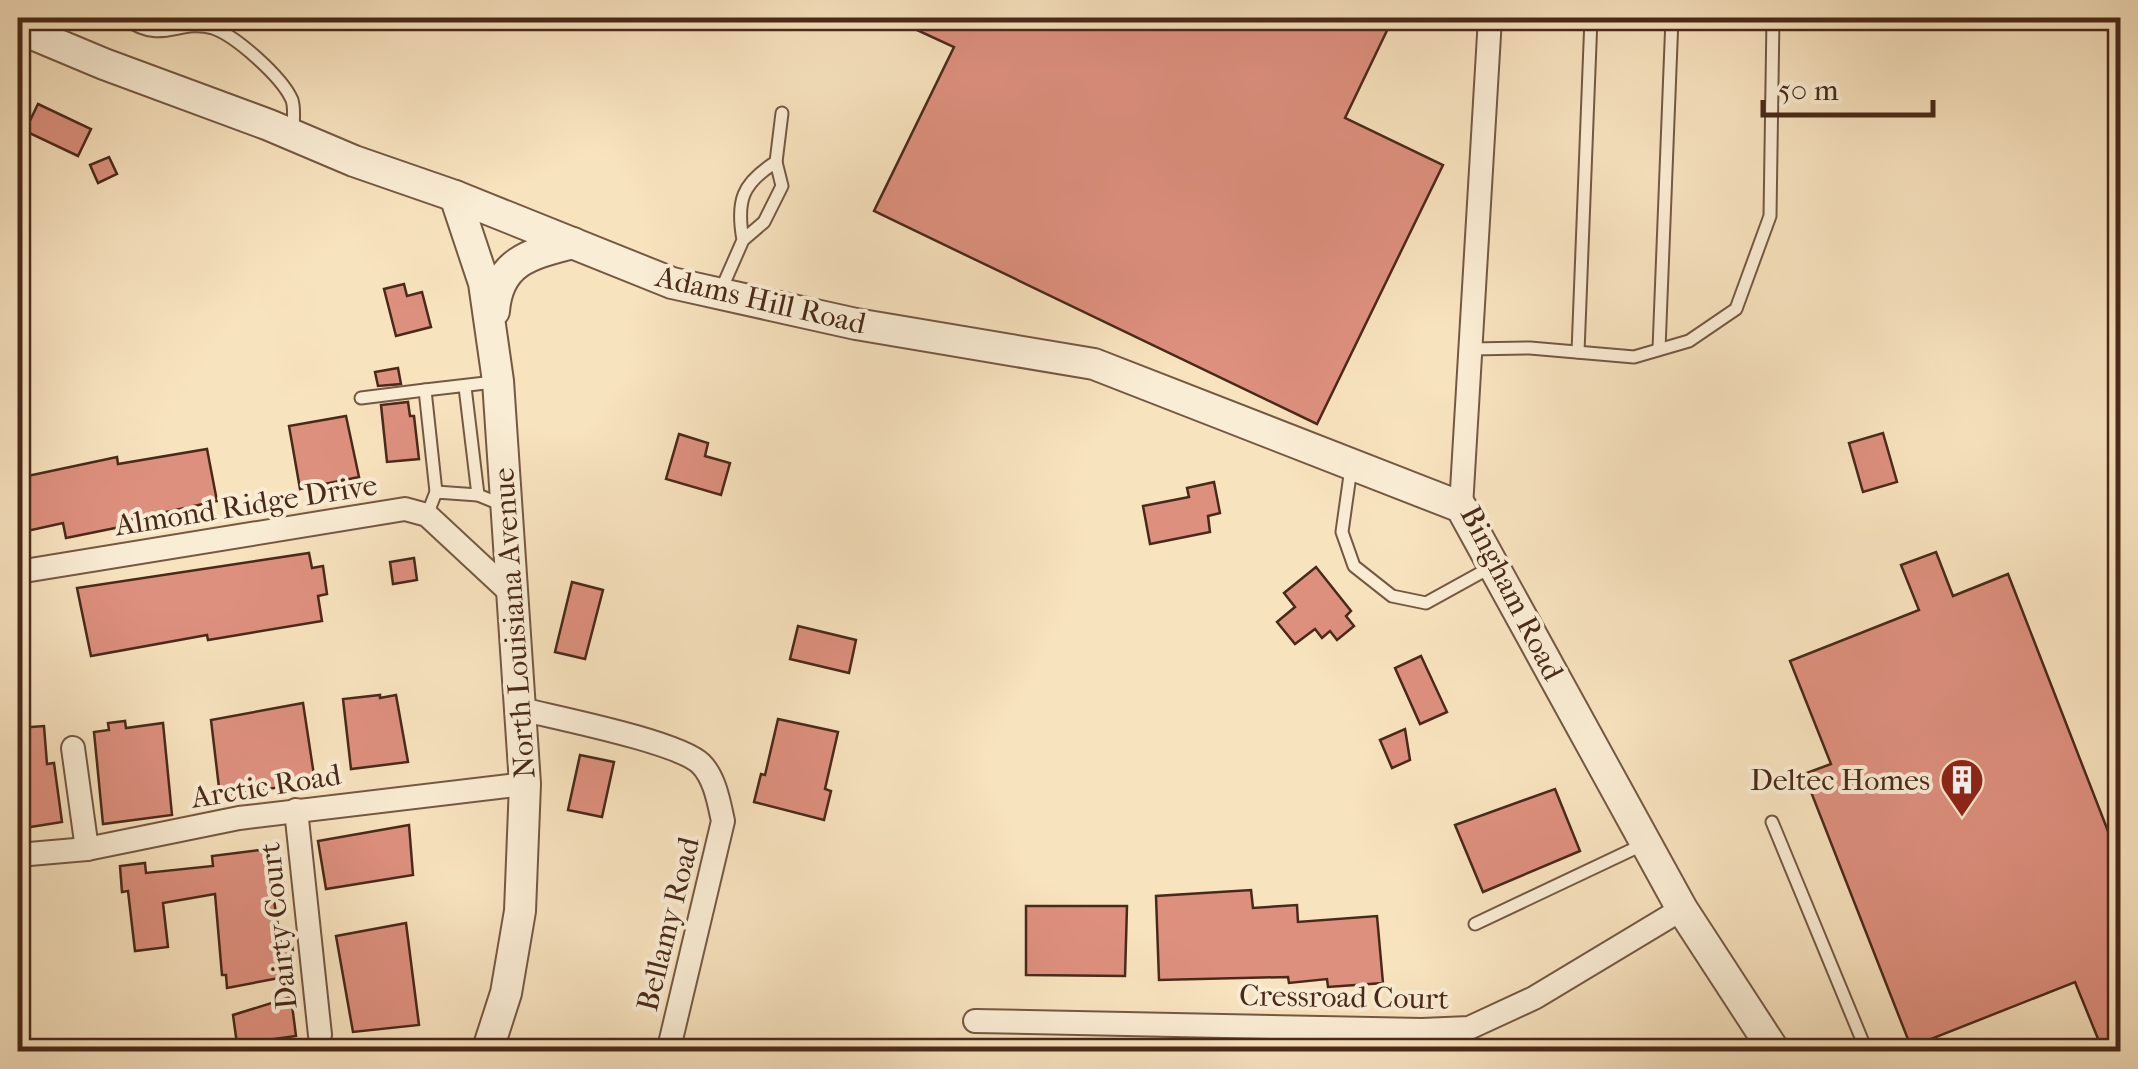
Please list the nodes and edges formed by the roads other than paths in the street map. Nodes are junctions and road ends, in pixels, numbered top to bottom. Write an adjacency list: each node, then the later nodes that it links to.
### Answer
1 (124, 18): 8 (lane)
2 (1490, 18): 15 (street, Bingham Road)
3 (1592, 18): 17 (lane)
4 (1672, 18): 16 (lane)
5 (1773, 18): 16 (lane)
6 (18, 28): 8 (street, Adams Hill Road)
7 (782, 113): 9 (lane)
8 (293, 135): 10 (street, Adams Hill Road)
9 (776, 162): 11 (lane); 11 (lane)
10 (455, 196): 12 (street, Adams Hill Road); 14 (street, North Louisiana Avenue)
11 (743, 240): 13 (lane)
12 (573, 244): 13 (street, Adams Hill Road); 14 (street)
13 (719, 294): 22 (street, Adams Hill Road)
14 (492, 339): 18 (street, North Louisiana Avenue)
15 (1470, 349): 17 (lane); 25 (street, Bingham Road)
16 (1659, 350): 17 (lane)
17 (1578, 352)
18 (498, 381): 19 (lane); 26 (street, North Louisiana Avenue)
19 (465, 387): 20 (lane); 24 (lane)
20 (425, 390): 21 (lane); 23 (lane)
21 (360, 398)
22 (1352, 466): 25 (street, Adams Hill Road); 28 (lane)
23 (436, 492): 24 (lane); 27 (lane)
24 (478, 495): 26 (lane)
25 (1461, 507): 28 (street, Bingham Road)
26 (508, 508): 30 (street, North Louisiana Avenue)
27 (428, 515): 29 (street, Almond Ridge Drive); 30 (street)
28 (1494, 566): 36 (street, Bingham Road)
29 (18, 572)
30 (513, 595): 31 (street, North Louisiana Avenue)
31 (521, 709): 33 (street, North Louisiana Avenue); 44 (street, Bellamy Road)
32 (73, 748): 37 (street)
33 (525, 784): 34 (street, Arctic Road); 43 (street, North Louisiana Avenue)
34 (296, 810): 37 (street, Arctic Road); 42 (street, Dairty Court)
35 (1772, 822): 46 (lane)
36 (1646, 843): 39 (street, Bingham Road); 40 (lane)
37 (87, 849): 38 (street, Arctic Road)
38 (18, 855)
39 (1682, 909): 41 (street, Cressroad Court); 45 (street, Bingham Road)
40 (1476, 924)
41 (975, 1021)
42 (320, 1035)
43 (486, 1052)
44 (668, 1052)
45 (1775, 1052)
46 (1867, 1052)

